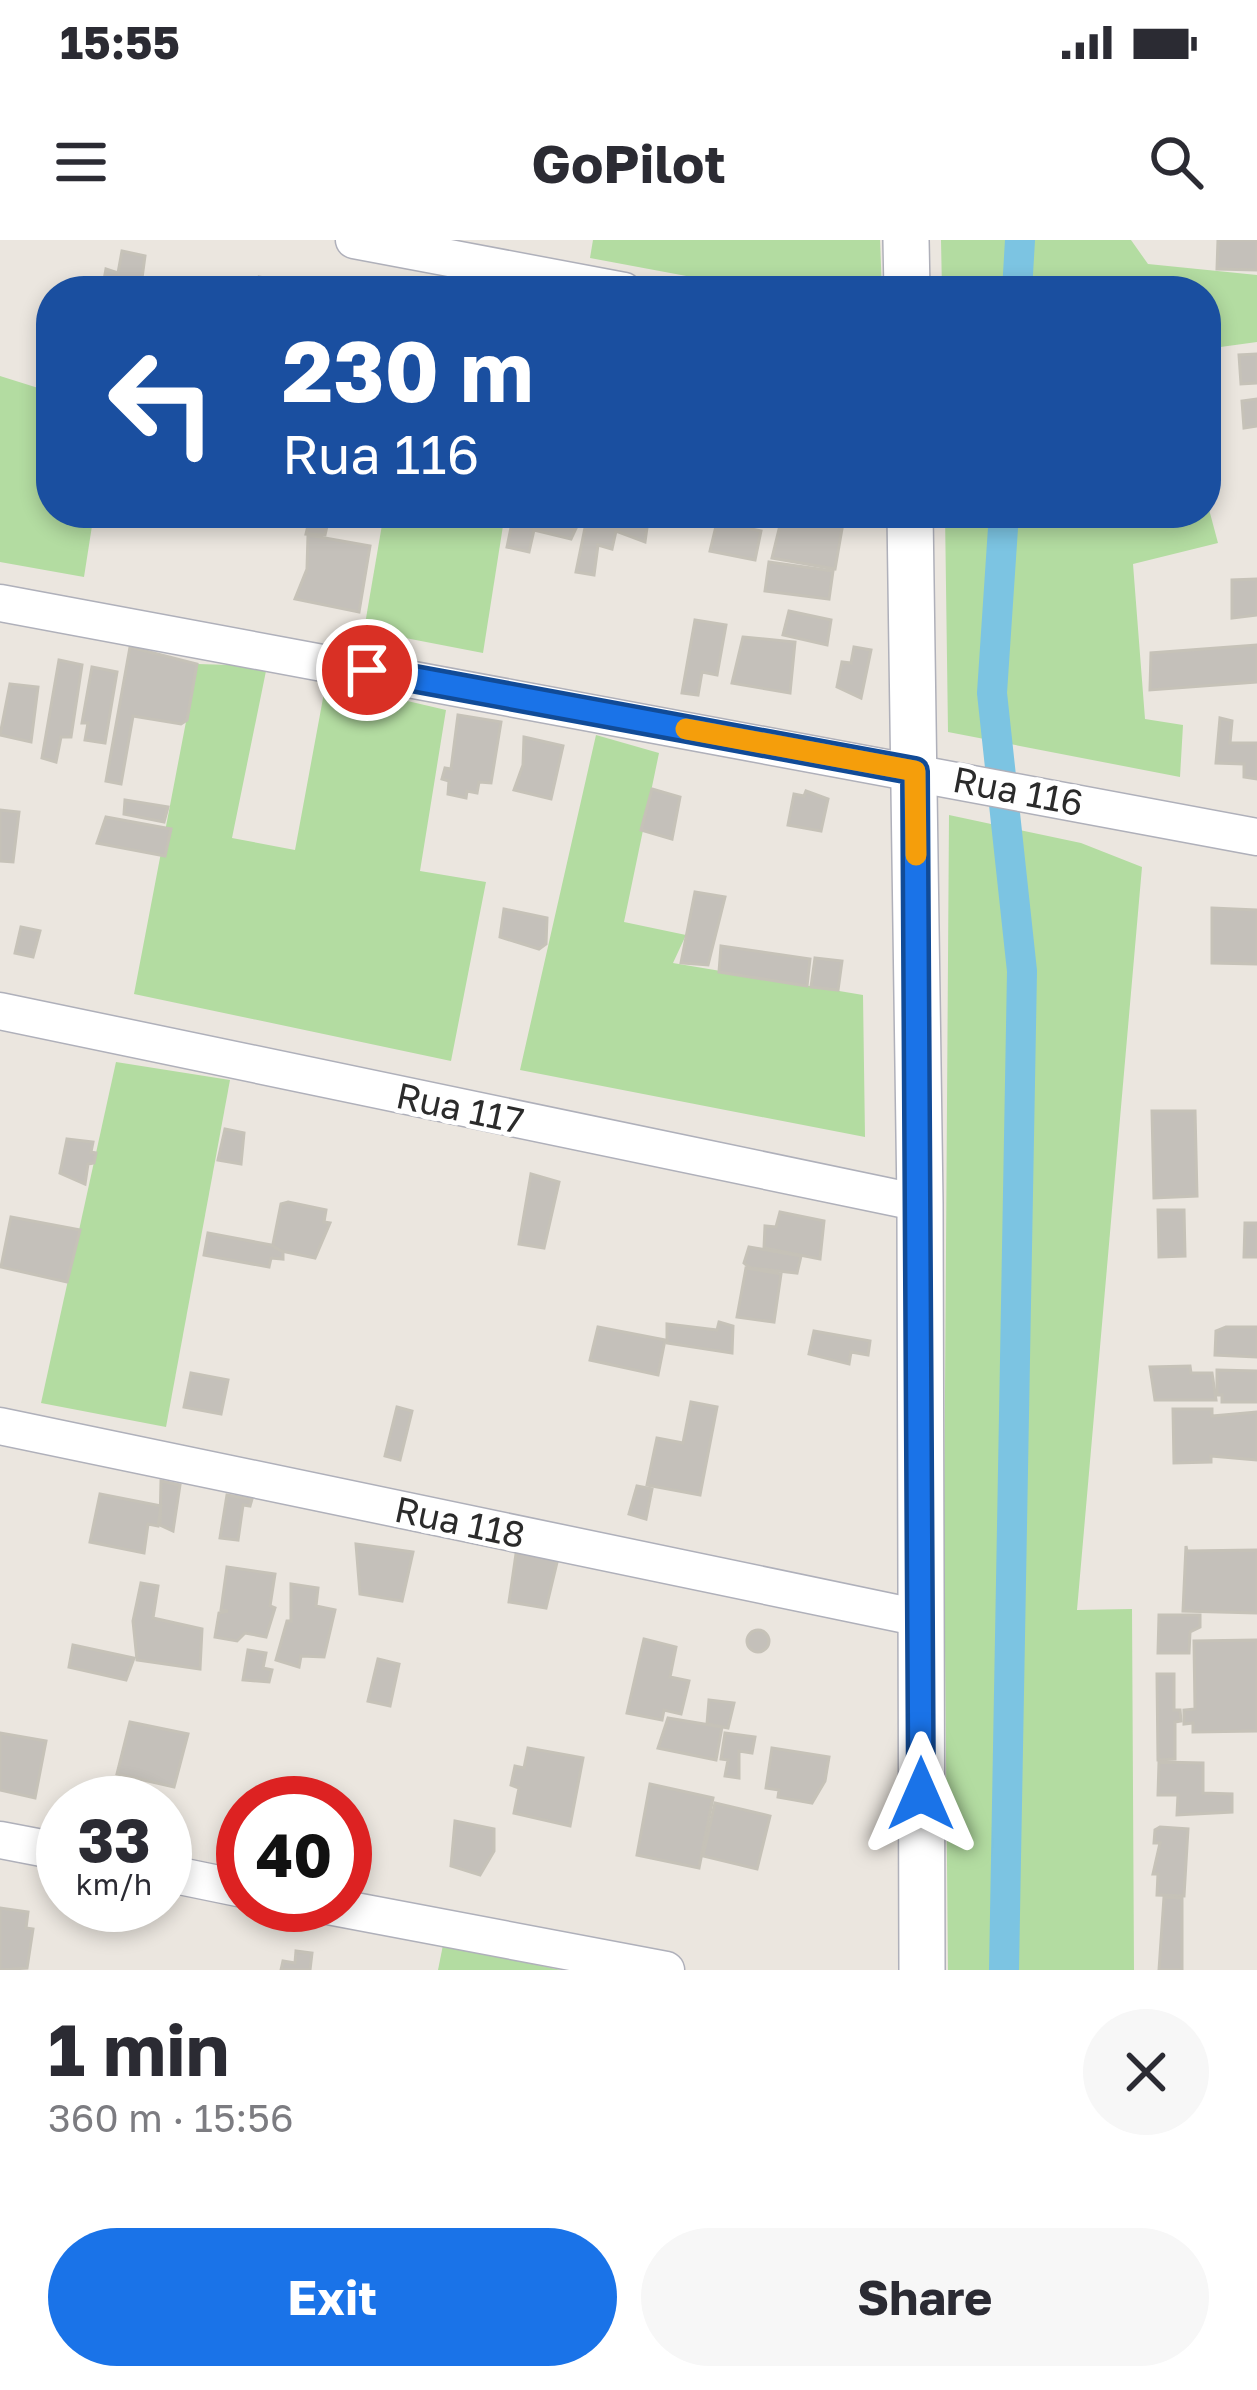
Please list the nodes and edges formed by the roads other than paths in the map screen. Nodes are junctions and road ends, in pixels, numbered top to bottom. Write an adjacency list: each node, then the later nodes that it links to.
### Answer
1 (354, 240): 3 (street)
2 (906, 240): 4 (street)
3 (545, 276)
4 (907, 276)
5 (910, 528): 7 (street)
6 (0, 603): 7 (street, Rua 116)
7 (915, 771): 8 (street, Rua 116); 10 (street)
8 (1257, 837)
9 (0, 1011): 10 (street, Rua 117)
10 (920, 1203): 12 (street)
11 (0, 1426): 12 (street, Rua 118)
12 (920, 1618): 17 (street)
13 (0, 1840): 14 (street)
14 (36, 1847)
15 (372, 1914): 16 (street)
16 (666, 1970)
17 (922, 1970)

